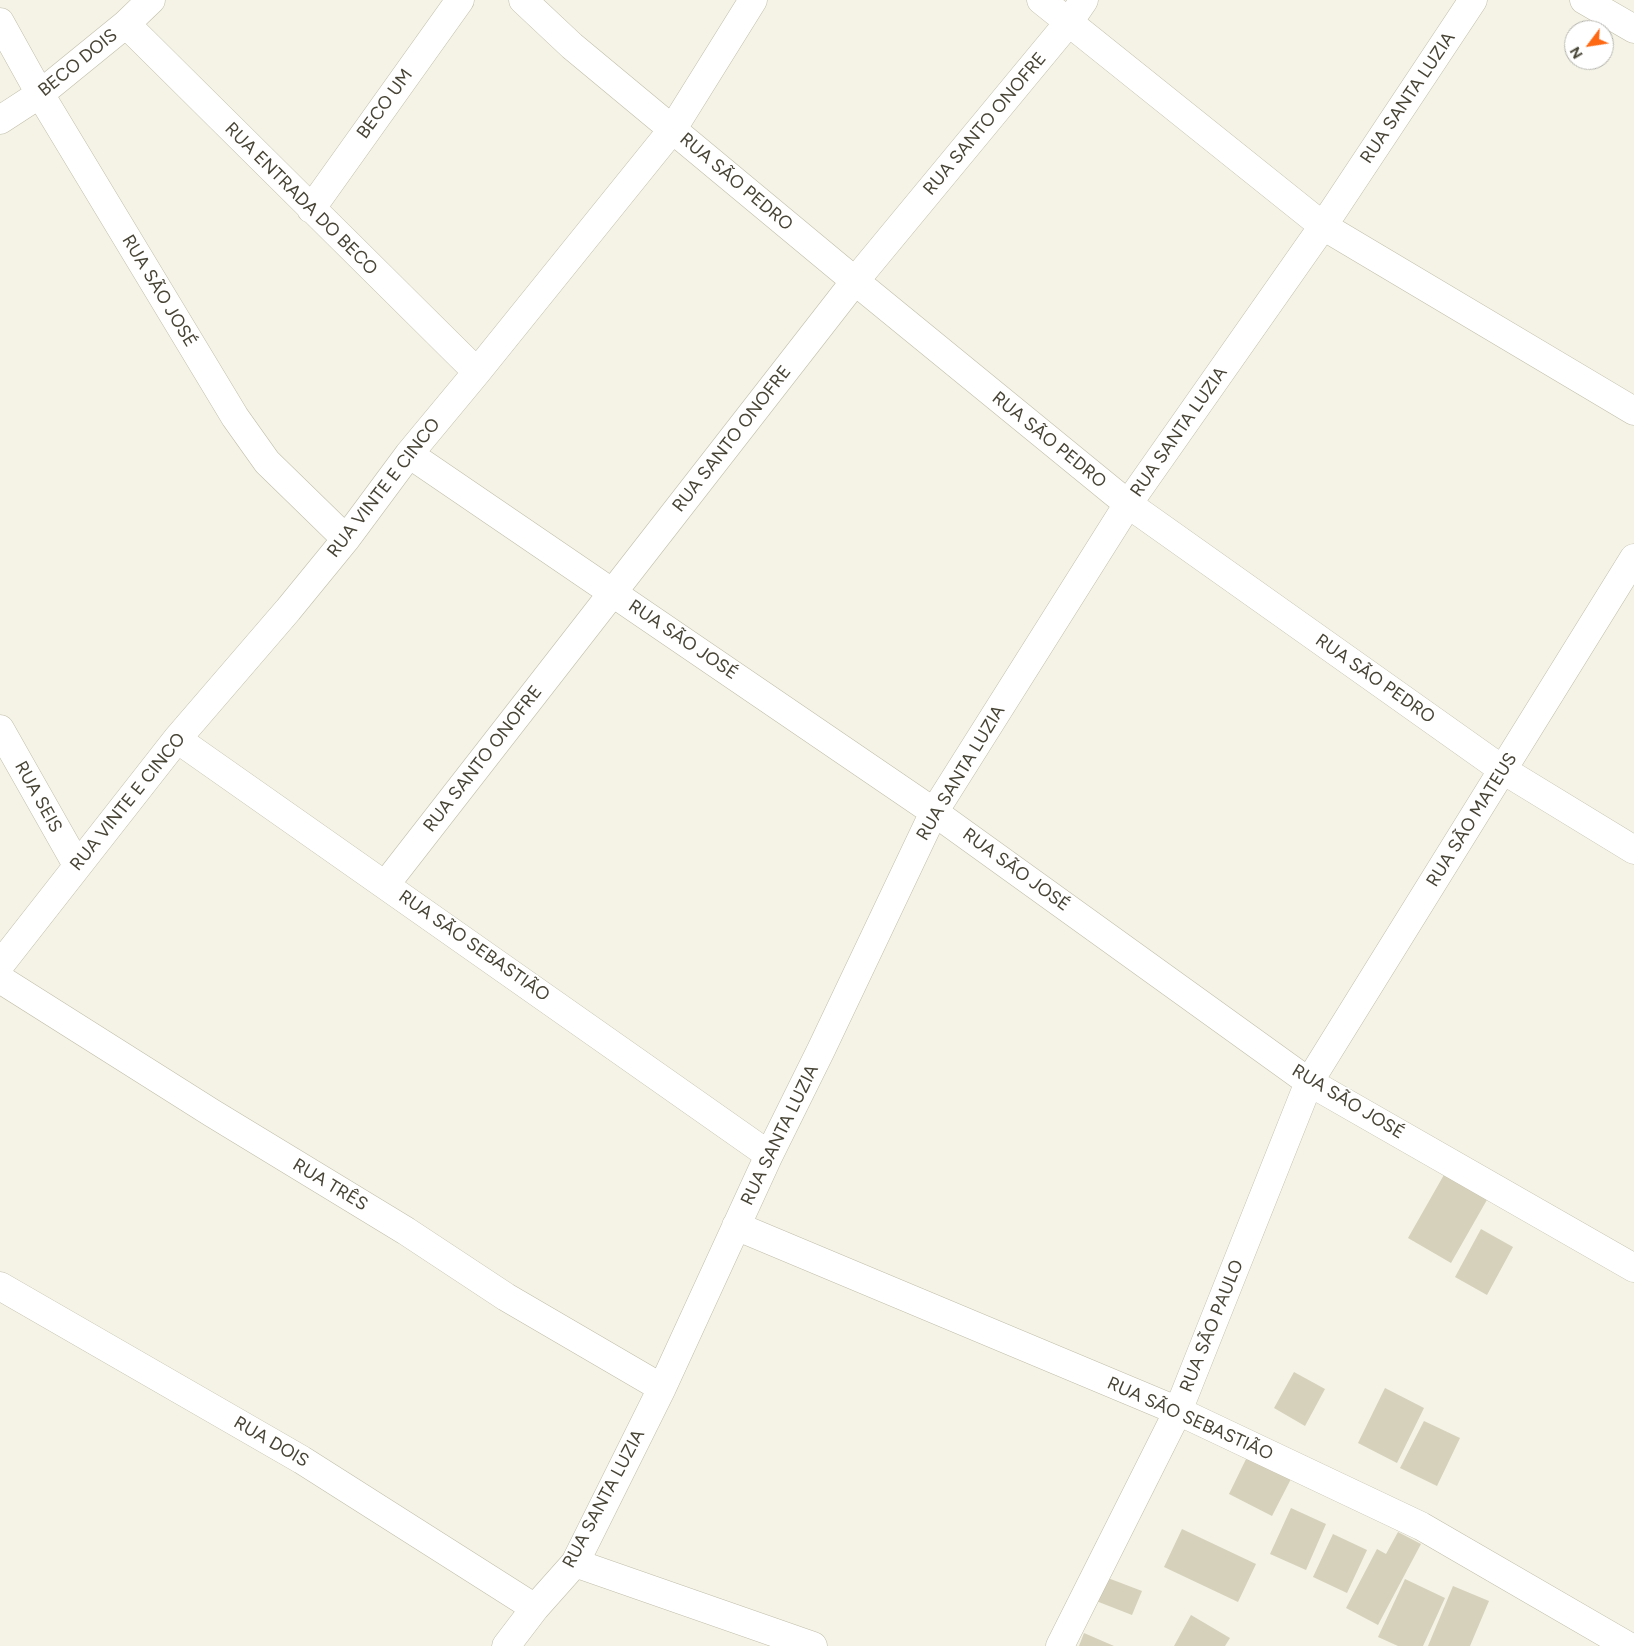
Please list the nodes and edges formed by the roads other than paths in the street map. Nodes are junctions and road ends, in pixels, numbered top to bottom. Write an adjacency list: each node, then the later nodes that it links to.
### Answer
1 (151, 0): 11 (street, BECO DOIS)
2 (460, 0): 16 (street, BECO UM)
3 (523, 0): 15 (street, RUA SÃO PEDRO)
4 (753, 0): 15 (street, RUA VINTE E CINCO)
5 (1041, 0): 10 (street)
6 (1084, 0): 10 (street, RUA SANTO ONOFRE)
7 (1473, 0): 17 (street, RUA SANTA LUZIA)
8 (1584, 0): 12 (street)
9 (0, 22): 13 (street, RUA SÃO JOSÉ)
10 (1069, 22): 17 (street); 18 (street, RUA SANTO ONOFRE)
11 (126, 24): 13 (street, BECO DOIS); 16 (street, RUA ENTRADA DO BECO)
12 (1634, 29)
13 (40, 94): 14 (street, BECO DOIS); 23 (street, RUA SÃO JOSÉ)
14 (0, 120)
15 (672, 130): 18 (street, RUA SÃO PEDRO); 19 (street, RUA VINTE E CINCO)
16 (310, 209): 19 (street, RUA ENTRADA DO BECO)
17 (1323, 226): 20 (street); 22 (street, RUA SANTA LUZIA)
18 (855, 281): 22 (street, RUA SÃO PEDRO); 25 (street, RUA SANTO ONOFRE)
19 (477, 372): 21 (street, RUA VINTE E CINCO)
20 (1634, 411)
21 (408, 454): 23 (street, RUA VINTE E CINCO); 25 (street, RUA SÃO JOSÉ)
22 (1128, 504): 28 (street, RUA SÃO PEDRO); 29 (street, RUA SANTA LUZIA)
23 (346, 539): 27 (street, RUA VINTE E CINCO)
24 (1634, 558): 28 (street, RUA SÃO MATEUS)
25 (613, 593): 29 (street, RUA SÃO JOSÉ); 32 (street, RUA SANTO ONOFRE)
26 (0, 729): 31 (street, RUA SEIS)
27 (177, 739): 31 (street, RUA VINTE E CINCO); 32 (street, RUA SÃO SEBASTIÃO)
28 (1503, 770): 30 (street, RUA SÃO PEDRO); 35 (street, RUA SÃO MATEUS)
29 (934, 812): 35 (street, RUA SÃO JOSÉ); 36 (street, RUA SANTA LUZIA)
30 (1634, 850)
31 (77, 865): 33 (street, RUA VINTE E CINCO)
32 (386, 884): 36 (street, RUA SÃO SEBASTIÃO)
33 (0, 965)
34 (0, 979): 40 (street, RUA TRÊS)
35 (1310, 1082): 38 (street, RUA SÃO JOSÉ); 41 (street, RUA SÃO PAULO)
36 (769, 1155): 37 (street, RUA SANTA LUZIA)
37 (736, 1226): 40 (street, RUA SANTA LUZIA); 41 (street, RUA SÃO SEBASTIÃO)
38 (1634, 1268)
39 (0, 1286): 43 (street, RUA DOIS)
40 (662, 1388): 42 (street, RUA SANTA LUZIA)
41 (1178, 1411): 46 (street, RUA SÃO PAULO); 47 (street, RUA SÃO SEBASTIÃO)
42 (575, 1563): 43 (street, RUA SANTA LUZIA); 45 (street)
43 (535, 1608): 44 (street, RUA SANTA LUZIA)
44 (506, 1646)
45 (813, 1646)
46 (1060, 1646)
47 (1628, 1646)

